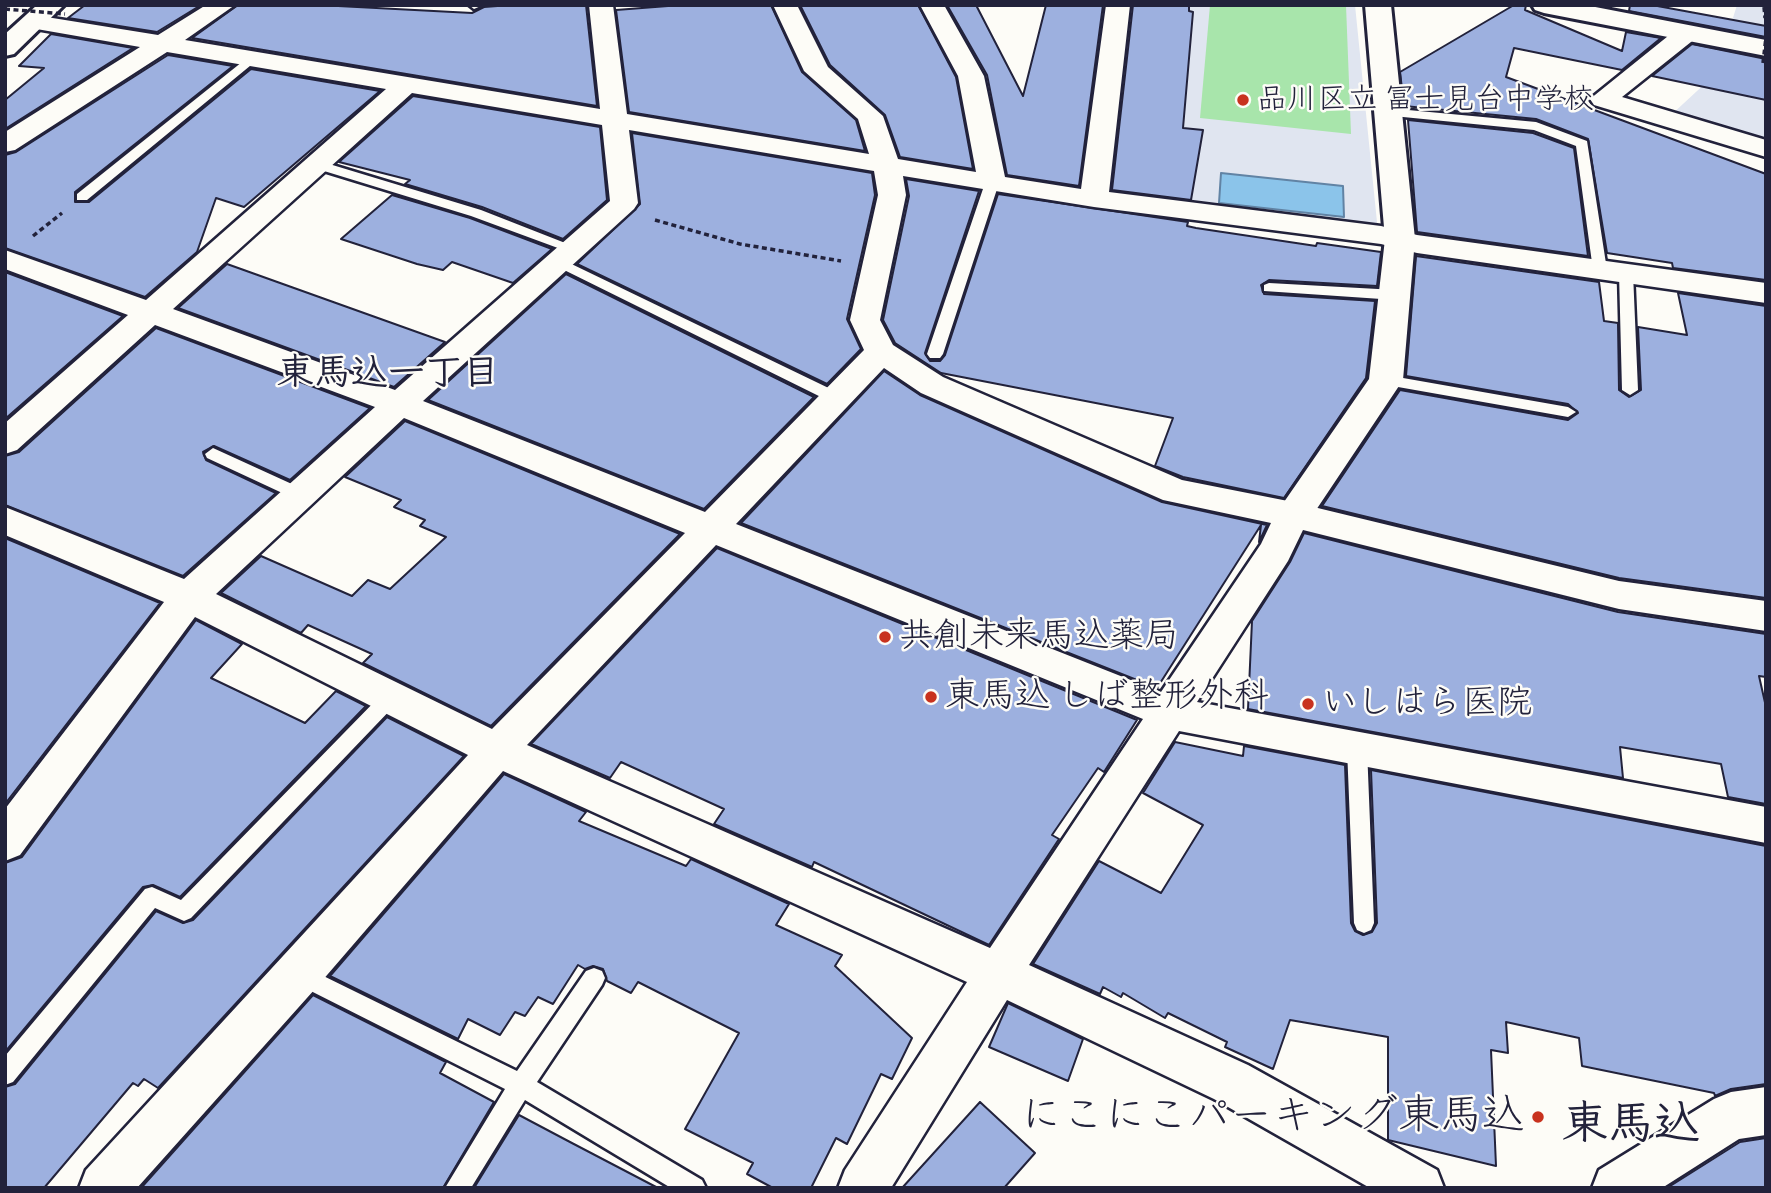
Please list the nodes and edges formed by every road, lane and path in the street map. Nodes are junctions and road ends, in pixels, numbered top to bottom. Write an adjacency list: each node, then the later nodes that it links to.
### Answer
1 (223, 5): 12 (street)
2 (601, 5): 18 (street)
3 (785, 5): 22 (street)
4 (932, 5): 23 (street)
5 (1118, 5): 25 (street)
6 (1378, 5): 17 (main road)
7 (1544, 5): 10 (main road)
8 (5, 9): 9 (path, bridge)
9 (50, 14): 12 (street); 13 (main road)
10 (1687, 33): 14 (main road); 20 (street)
11 (1766, 37): 14 (path, bridge)
12 (166, 44): 15 (street); 19 (street)
13 (5, 48)
14 (1764, 55)
15 (252, 58): 16 (street); 24 (lane)
16 (406, 85): 18 (street); 21 (street)
17 (1387, 112): 27 (main road); 31 (lane)
18 (615, 120): 22 (street); 26 (street)
19 (5, 144)
20 (1766, 149)
21 (316, 164): 29 (lane); 35 (street)
22 (887, 166): 23 (street); 30 (street)
23 (992, 183): 25 (street); 37 (lane)
24 (82, 197): 28 (path)
25 (1094, 199): 27 (street)
26 (617, 209): 29 (street); 30 (path)
27 (1400, 239): 31 (street); 34 (main road)
28 (16, 250): 35 (street)
29 (564, 254): 40 (lane); 41 (street)
30 (876, 267): 36 (street)
31 (1613, 271): 33 (street); 39 (lane)
32 (1269, 288): 34 (lane)
33 (1766, 293)
34 (1396, 295): 38 (main road)
35 (151, 314): 41 (street); 43 (street)
36 (881, 352): 40 (street); 46 (street)
37 (935, 354)
38 (1386, 380): 42 (lane); 46 (main road)
39 (1630, 390)
40 (836, 398): 48 (street)
41 (400, 404): 45 (street); 48 (street)
42 (1568, 412)
43 (5, 442)
44 (213, 454): 45 (lane)
45 (299, 494): 49 (street)
46 (1293, 515): 50 (street); 52 (street)
47 (5, 520): 49 (street)
48 (707, 530): 52 (street); 54 (street)
49 (189, 597): 51 (street); 56 (street)
50 (1764, 622)
51 (389, 699): 54 (street); 61 (lane)
52 (1170, 713): 53 (street); 59 (street)
53 (1357, 748): 55 (street); 57 (lane)
54 (497, 750): 58 (street); 59 (street)
55 (1766, 825)
56 (5, 842)
57 (1364, 922)
58 (299, 974): 62 (lane); 64 (street)
59 (998, 974): 67 (street); 68 (street)
60 (594, 978): 62 (lane)
61 (5, 1074)
62 (521, 1085): 65 (lane); 66 (lane)
63 (1766, 1111): 69 (street)
64 (104, 1188)
65 (457, 1188)
66 (694, 1188)
67 (863, 1188)
68 (1419, 1188)
69 (1617, 1188)

